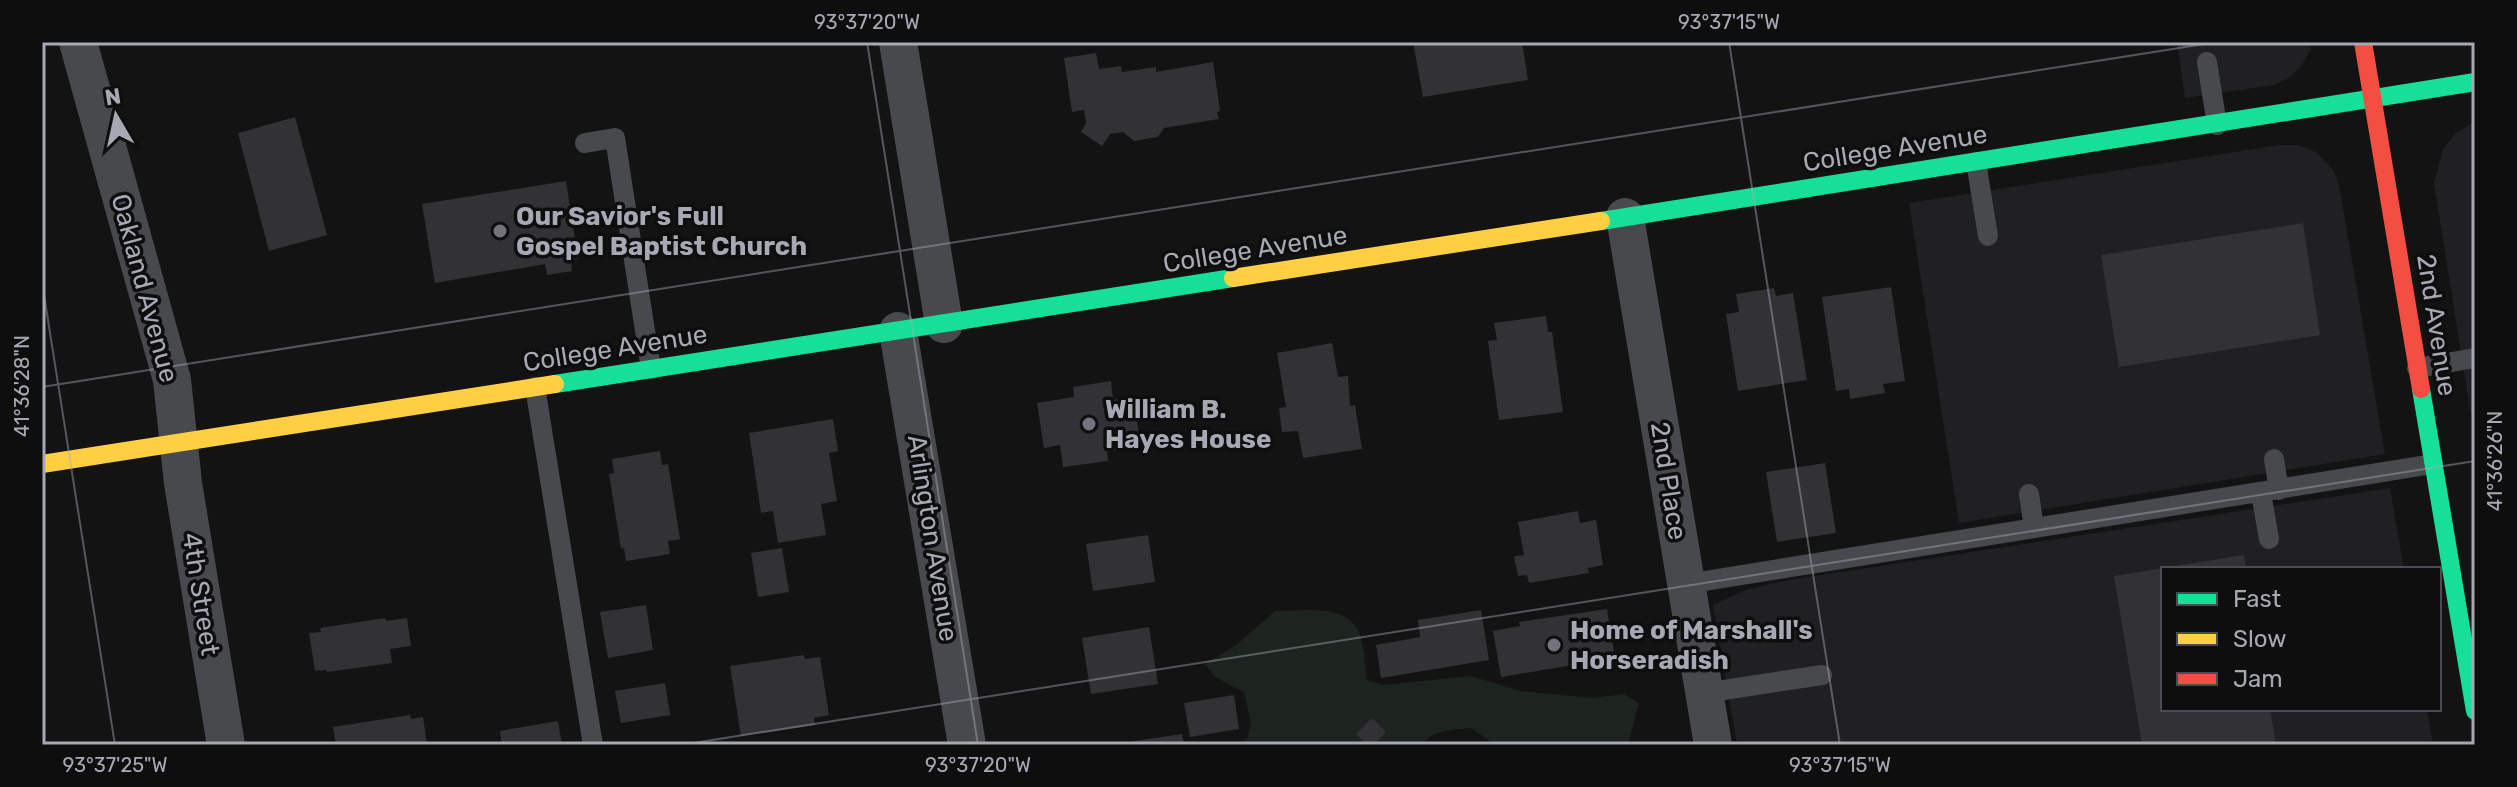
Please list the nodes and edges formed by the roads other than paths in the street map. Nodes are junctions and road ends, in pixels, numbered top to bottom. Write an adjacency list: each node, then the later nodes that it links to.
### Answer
1 (78, 42): 18 (street, Oakland Avenue)
2 (898, 42): 12 (street)
3 (2363, 42): 6 (street, 2nd Avenue)
4 (2207, 62): 7 (lane)
5 (2475, 82): 6 (street, College Avenue)
6 (2373, 100): 7 (street, College Avenue); 15 (street, 2nd Avenue)
7 (2217, 125): 9 (street, College Avenue)
8 (585, 143): 16 (lane)
9 (1976, 162): 10 (street, College Avenue); 11 (lane)
10 (1625, 217): 12 (street, College Avenue); 26 (street, 2nd Place)
11 (1988, 236)
12 (944, 324): 13 (street, College Avenue)
13 (898, 331): 16 (street, College Avenue); 32 (street, Arlington Avenue)
14 (2475, 358): 15 (lane)
15 (2417, 368): 21 (street, 2nd Avenue)
16 (651, 369): 17 (street, College Avenue)
17 (535, 387): 18 (street, College Avenue); 31 (lane)
18 (178, 443): 20 (street, College Avenue); 30 (street, 4th Street)
19 (2274, 459): 22 (lane)
20 (42, 464)
21 (2433, 464): 22 (lane); 29 (street, 2nd Avenue)
22 (2270, 491): 24 (lane); 25 (lane)
23 (2029, 494): 24 (lane)
24 (2034, 528): 26 (lane)
25 (2269, 539)
26 (1686, 584): 28 (street, 2nd Place)
27 (1822, 675): 28 (lane)
28 (1704, 693): 33 (street, 2nd Place)
29 (2475, 711)
30 (226, 745)
31 (593, 745)
32 (967, 745)
33 (1713, 745)

